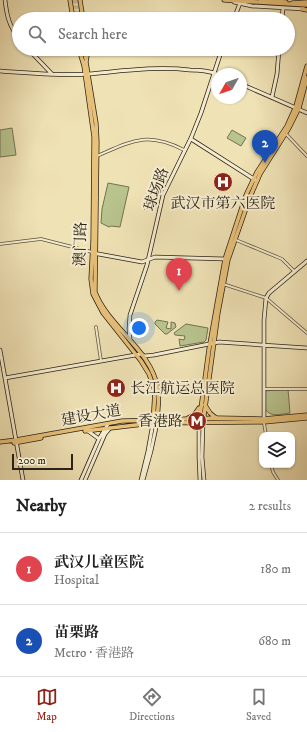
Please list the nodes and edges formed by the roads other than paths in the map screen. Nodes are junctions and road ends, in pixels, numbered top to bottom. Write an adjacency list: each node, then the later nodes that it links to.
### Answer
1 (5, 0): 16 (street)
2 (70, 0): 9 (main road)
3 (224, 0): 4 (main road)
4 (229, 0): 7 (street); 8 (main road)
5 (261, 0): 8 (main road)
6 (80, 2): 9 (main road); 13 (main road)
7 (240, 3): 10 (street); 14 (street)
8 (307, 4)
9 (71, 7): 12 (main road)
10 (283, 8): 11 (street); 15 (street)
11 (306, 9)
12 (72, 12)
13 (82, 12)
14 (237, 12)
15 (283, 12)
16 (12, 29)
17 (35, 56): 28 (street)
18 (82, 56): 29 (main road, 澳门路)
19 (84, 56): 23 (main road)
20 (87, 56): 23 (main road, 澳门路)
21 (220, 56): 25 (street, 球场路)
22 (278, 56): 33 (street)
23 (86, 62): 29 (main road, 澳门路)
24 (307, 66): 34 (main road)
25 (217, 68)
26 (0, 71): 28 (street)
27 (211, 73): 29 (street)
28 (52, 74): 29 (street)
29 (87, 74): 39 (main road, 澳门路); 44 (main road, 澳门路)
30 (307, 78): 34 (main road)
31 (211, 87): 37 (street, 球场路)
32 (247, 87): 33 (street)
33 (272, 97): 34 (street)
34 (297, 108): 35 (street); 36 (main road); 41 (main road)
35 (306, 111)
36 (286, 134): 40 (street); 41 (main road)
37 (191, 139): 38 (street, 球场路); 41 (street)
38 (184, 150): 39 (street); 45 (street, 球场路)
39 (97, 156): 44 (main road, 澳门路)
40 (307, 156)
41 (255, 180): 42 (main road); 46 (main road)
42 (235, 239): 46 (main road); 48 (street)
43 (0, 244): 44 (street)
44 (94, 253): 45 (street); 53 (main road, 澳门路); 58 (main road, 澳门路)
45 (148, 259): 46 (street); 53 (street, 球场路)
46 (226, 259): 49 (main road); 54 (main road)
47 (307, 261): 48 (street)
48 (294, 271): 50 (street)
49 (223, 284): 50 (street); 54 (main road)
50 (266, 298): 52 (street); 55 (street)
51 (96, 327): 59 (street)
52 (307, 333)
53 (131, 342): 58 (main road, 澳门路)
54 (212, 343): 55 (street); 58 (street); 64 (main road)
55 (264, 346): 56 (street); 62 (street)
56 (307, 348)
57 (0, 350): 60 (street)
58 (139, 355): 59 (street); 69 (main road, 澳门路)
59 (101, 360): 60 (street)
60 (5, 378): 61 (street); 75 (street)
61 (0, 380)
62 (263, 389): 63 (street); 68 (street)
63 (307, 389)
64 (203, 404): 66 (main road); 67 (main road); 70 (main road)
65 (307, 417): 68 (main road, 建设大道)
66 (217, 418): 68 (main road, 建设大道); 70 (main road, 建设大道)
67 (186, 419): 69 (main road, 建设大道); 70 (main road, 建设大道)
68 (264, 420): 70 (main road, 建设大道); 73 (street)
69 (155, 421): 70 (main road, 建设大道); 71 (main road, 建设大道); 81 (street)
70 (201, 421): 82 (street); 83 (street)
71 (108, 426): 72 (main road, 建设大道); 74 (street); 75 (main road, 建设大道); 80 (street)
72 (86, 430): 74 (street); 75 (main road, 建设大道)
73 (266, 432)
74 (99, 439): 79 (street)
75 (16, 442): 76 (main road, 建设大道); 78 (street)
76 (0, 443)
77 (272, 468): 84 (street)
78 (23, 480)
79 (81, 480)
80 (85, 480)
81 (142, 480)
82 (200, 480)
83 (204, 480)
84 (278, 480)

